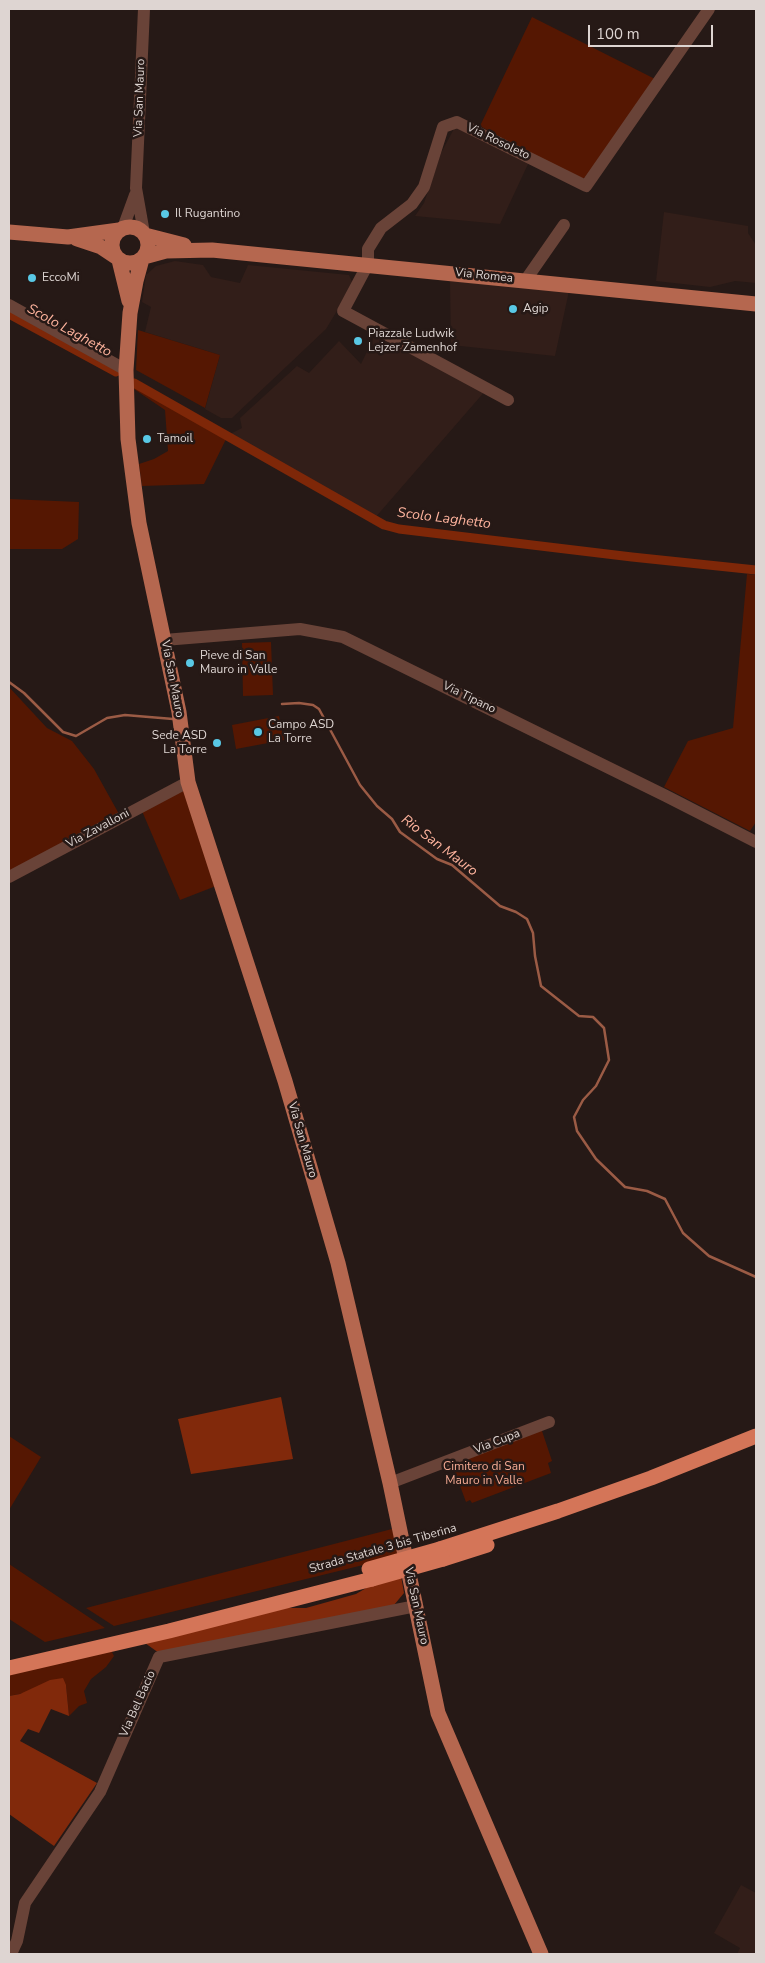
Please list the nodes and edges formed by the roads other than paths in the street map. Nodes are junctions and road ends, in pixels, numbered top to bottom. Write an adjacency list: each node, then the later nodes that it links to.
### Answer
1 (144, 9): 3 (street, Via San Mauro)
2 (709, 9): 12 (street, Via Rosoleto)
3 (136, 188): 5 (street, Via San Mauro); 7 (street, Via San Mauro)
4 (564, 225): 13 (street)
5 (121, 229): 7 (main road); 8 (main road); 10 (main road)
6 (9, 232): 8 (main road)
7 (145, 234): 9 (main road, Via Romea); 11 (main road)
8 (68, 237): 10 (main road)
9 (212, 250): 11 (main road, Via Romea); 12 (main road, Via Romea)
10 (117, 258): 11 (main road); 16 (main road, Via San Mauro)
11 (143, 258): 16 (main road, Via San Mauro)
12 (368, 264): 13 (main road, Via Romea); 18 (street, Via Rosoleto)
13 (525, 280): 14 (main road, Via Romea)
14 (756, 304)
15 (9, 305): 17 (street)
16 (130, 313): 17 (main road, Via San Mauro)
17 (126, 370): 19 (main road, Via San Mauro)
18 (508, 400)
19 (164, 640): 20 (main road, Via San Mauro); 21 (street, Via Tipano)
20 (188, 782): 22 (street, Via Zavalloni); 26 (main road, Via San Mauro)
21 (756, 842)
22 (9, 877)
23 (549, 1422): 26 (street, Via Cupa)
24 (756, 1436): 27 (highway, Strada Statale 3 bis Tiberina)
25 (756, 1447): 27 (highway, Strada Statale 3 bis Tiberina)
26 (390, 1484): 28 (main road, Via San Mauro)
27 (441, 1554): 29 (highway, Strada Statale 3 bis Tiberina, bridge)
28 (416, 1606): 30 (street, Via Bel Bacio); 31 (main road, Via San Mauro)
29 (13, 1662)
30 (11, 1954)
31 (541, 1954)

